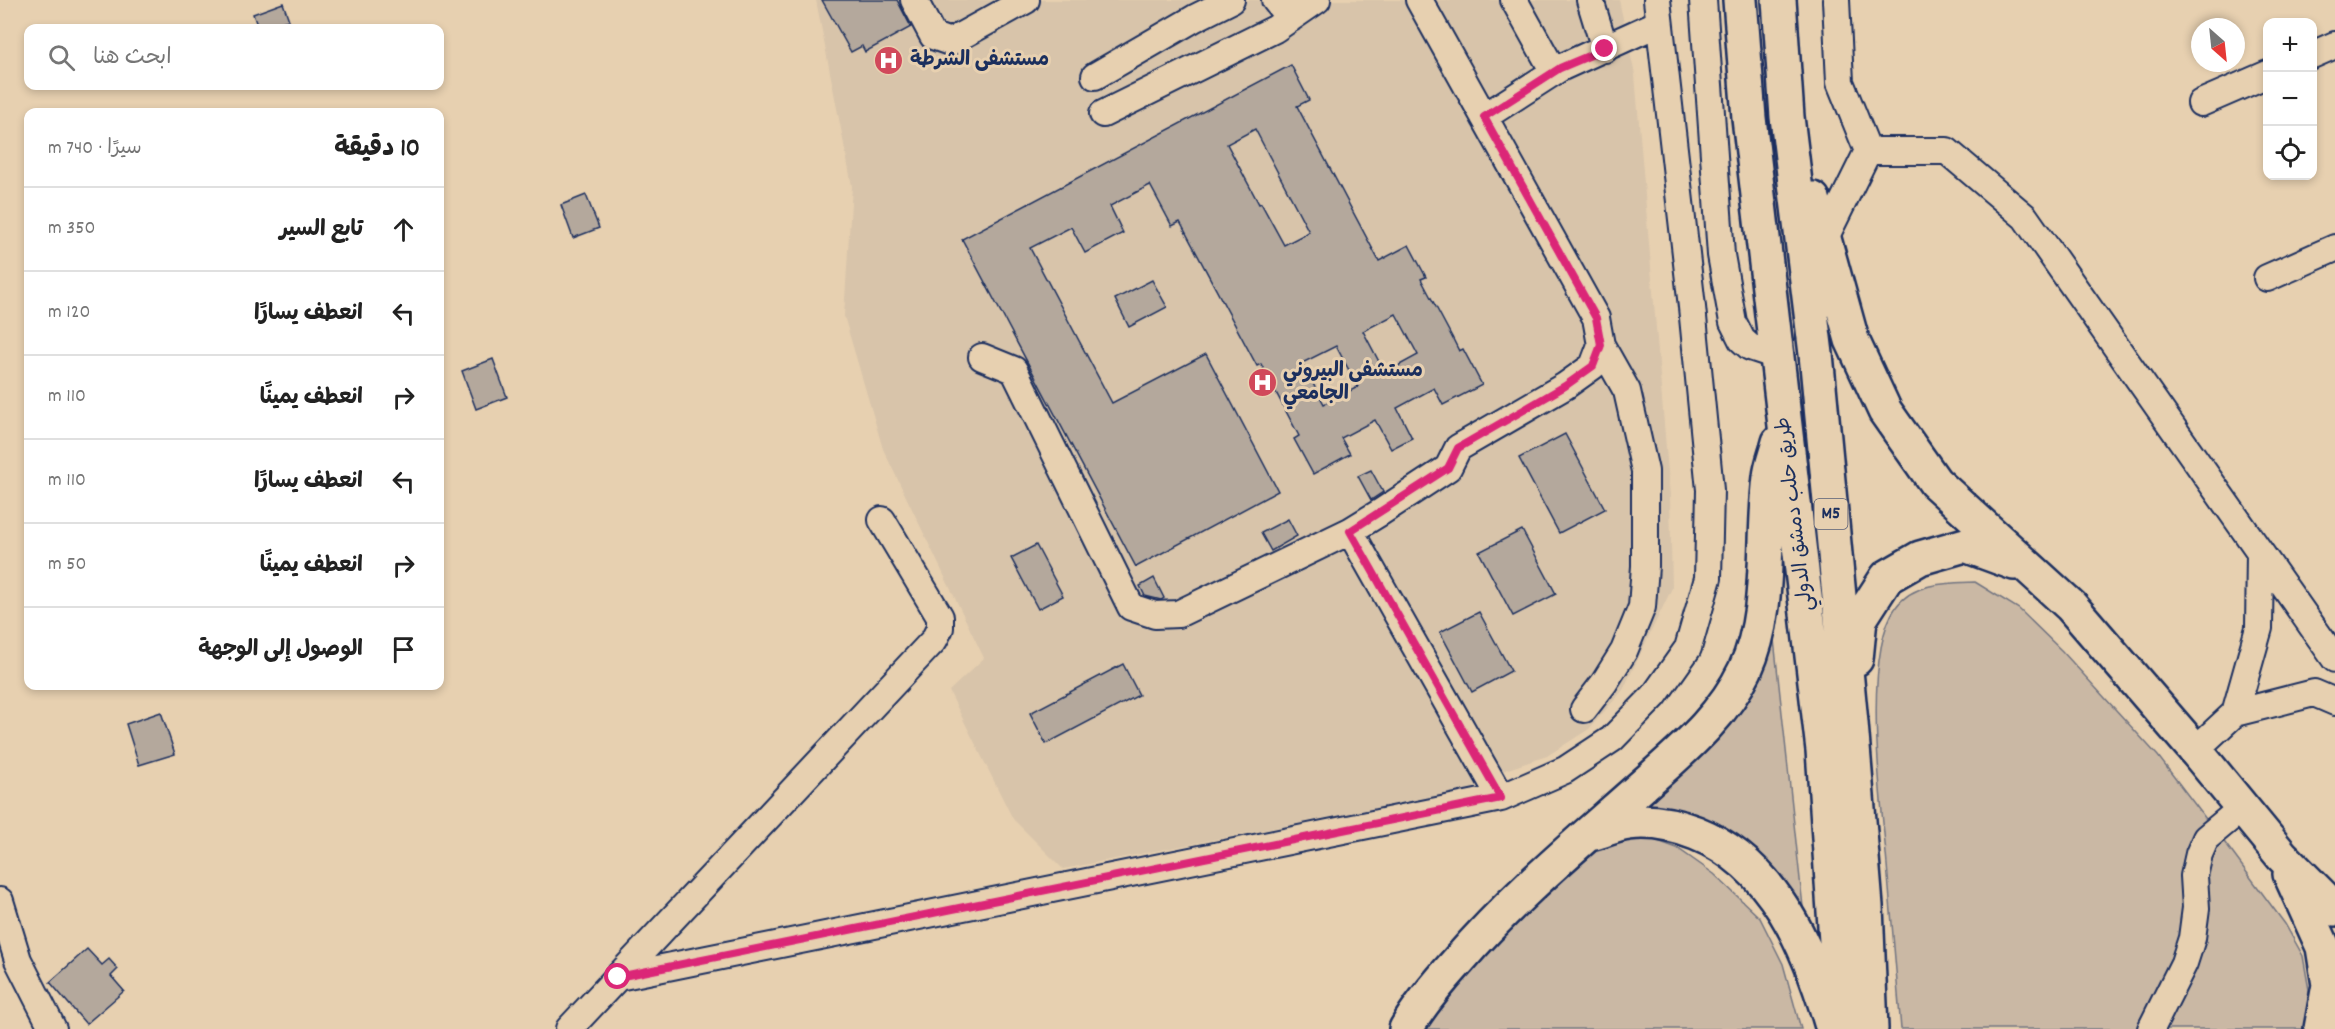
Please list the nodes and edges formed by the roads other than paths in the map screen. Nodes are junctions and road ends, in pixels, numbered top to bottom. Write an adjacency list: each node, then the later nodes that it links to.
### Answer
1 (914, 0): 2 (street)
2 (1026, 0)
3 (1232, 0): 18 (street)
4 (1317, 0): 12 (street)
5 (1419, 0): 22 (street)
6 (1514, 0): 17 (street)
7 (1590, 0): 15 (street)
8 (1703, 0): 29 (street)
9 (1740, 0): 29 (main road, طريق حلب دمشق الدولي / M5)
10 (1779, 0): 23 (main road, طريق حلب دمشق الدولي / M5)
11 (1836, 0): 24 (street)
12 (1282, 9): 21 (street)
13 (1658, 12): 15 (street); 42 (street)
14 (2335, 45): 16 (street)
15 (1605, 49): 17 (street)
16 (2317, 53)
17 (1554, 72): 22 (street)
18 (1095, 76)
19 (2263, 76): 20 (street)
20 (2201, 103)
21 (1103, 114)
22 (1484, 117): 28 (street)
23 (1787, 117): 25 (main road); 40 (main road, طريق حلب دمشق الدولي / M5)
24 (1868, 151): 25 (street); 34 (street)
25 (1825, 238): 35 (main road)
26 (2335, 248): 27 (street)
27 (2267, 278)
28 (1601, 345): 33 (street); 38 (street)
29 (1777, 356): 31 (main road, طريق حلب دمشق الدولي / M5)
30 (982, 357): 33 (street)
31 (1785, 423): 44 (main road); 53 (main road, طريق حلب دمشق الدولي / M5)
32 (882, 520): 48 (street)
33 (1350, 531): 42 (street)
34 (2260, 552): 36 (street); 39 (street)
35 (2030, 568): 40 (main road); 41 (main road)
36 (2335, 659)
37 (2335, 702): 39 (street)
38 (1584, 709)
39 (2235, 713): 41 (street)
40 (1851, 723): 54 (main road, طريق حلب دمشق الدولي / M5)
41 (2195, 750): 43 (main road)
42 (1501, 798): 48 (street)
43 (2242, 808): 45 (main road); 55 (street)
44 (1587, 836): 49 (main road); 52 (main road)
45 (2282, 856): 47 (main road); 56 (main road)
46 (0, 901): 50 (street)
47 (2335, 909)
48 (618, 977): 51 (street)
49 (1411, 1023)
50 (53, 1029)
51 (569, 1029)
52 (1832, 1029)
53 (1842, 1029)
54 (1871, 1029)
55 (2151, 1029)
56 (2321, 1029)

